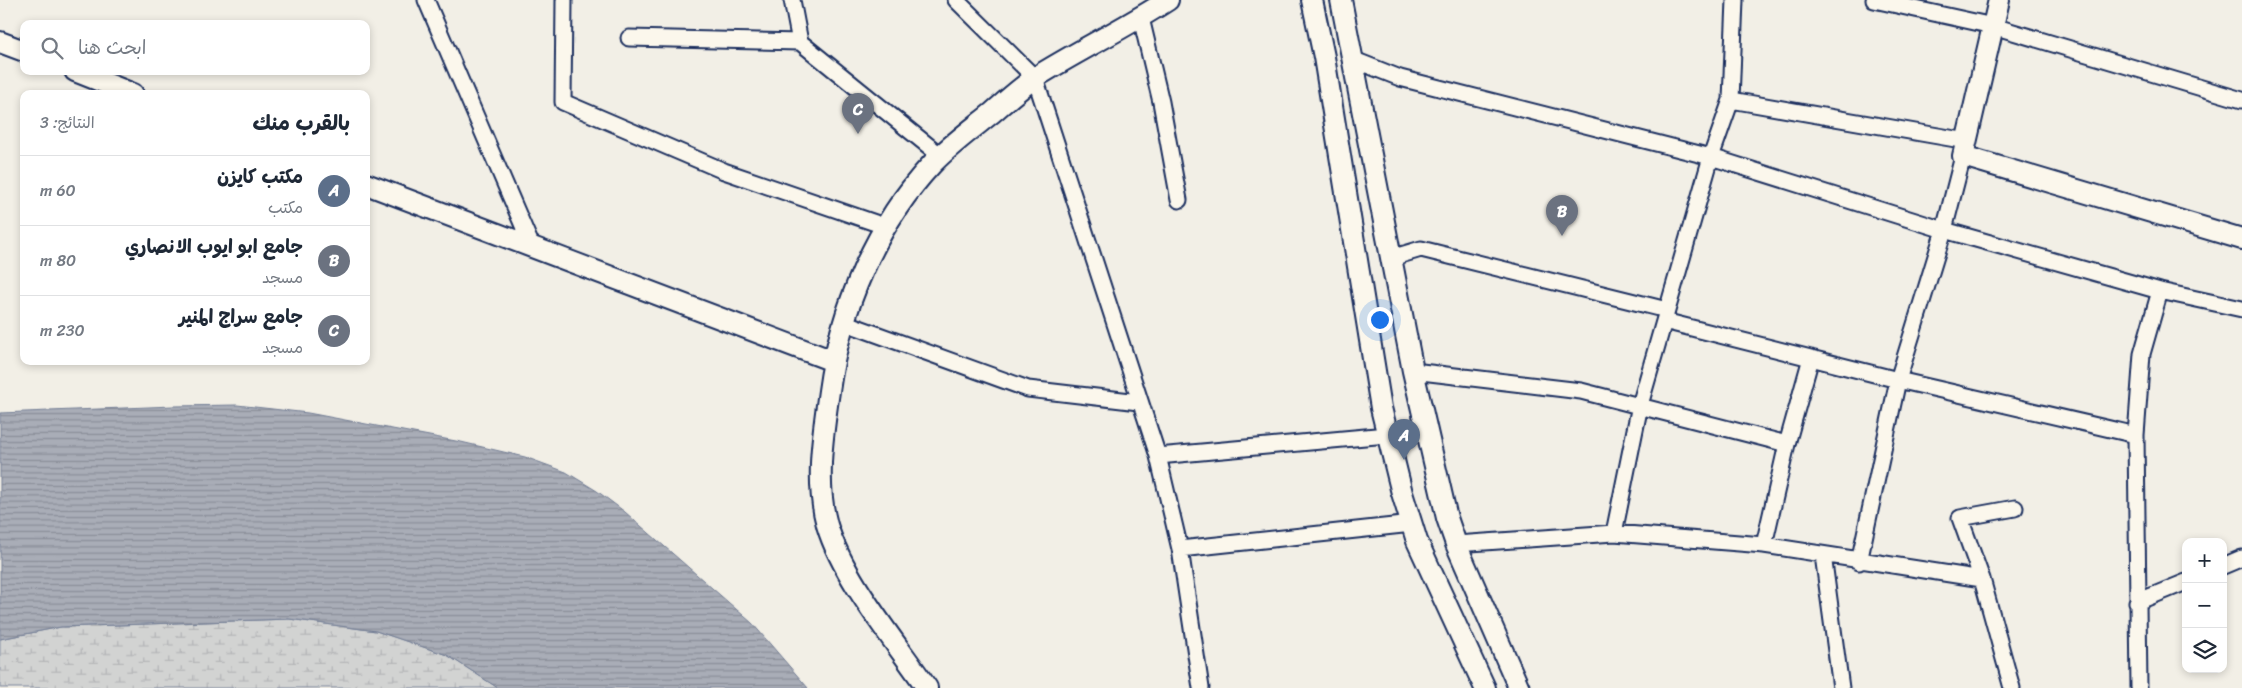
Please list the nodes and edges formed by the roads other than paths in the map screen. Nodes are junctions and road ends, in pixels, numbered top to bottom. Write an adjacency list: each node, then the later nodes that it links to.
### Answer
1 (426, 0): 31 (street)
2 (564, 0): 28 (street)
3 (792, 0): 15 (street)
4 (956, 0): 19 (street)
5 (1168, 0): 11 (street)
6 (1736, 0): 21 (street)
7 (1874, 0): 12 (street)
8 (1999, 0): 12 (street)
9 (1342, 4): 10 (street); 17 (street)
10 (1313, 6): 43 (street)
11 (1141, 18): 19 (street); 27 (street)
12 (1993, 26): 22 (street); 23 (street)
13 (629, 38): 15 (street)
14 (0, 42): 16 (street)
15 (800, 42): 24 (street)
16 (20, 50)
17 (1352, 59): 25 (street); 32 (street)
18 (85, 75): 20 (street)
19 (1035, 78): 24 (street); 41 (street)
20 (123, 90)
21 (1731, 100): 23 (street); 25 (street)
22 (2242, 100)
23 (1965, 149): 29 (street); 30 (street)
24 (941, 156): 28 (street)
25 (1711, 157): 29 (street); 35 (street)
26 (370, 186): 31 (street)
27 (1179, 200)
28 (887, 227): 36 (street)
29 (1944, 230): 33 (street); 40 (street)
30 (2242, 239)
31 (534, 249): 38 (street)
32 (1391, 258): 35 (street); 39 (street)
33 (2160, 291): 34 (street); 44 (street)
34 (2242, 309)
35 (1665, 316): 37 (street); 42 (street)
36 (843, 322): 38 (street); 41 (street)
37 (1810, 358): 40 (street); 45 (street)
38 (833, 361): 60 (street)
39 (1413, 371): 42 (street); 50 (street)
40 (1898, 380): 44 (street); 55 (street)
41 (1139, 402): 46 (street)
42 (1640, 405): 45 (street); 49 (street)
43 (1387, 435): 46 (street); 48 (street)
44 (2136, 436): 59 (street)
45 (1787, 444): 51 (street)
46 (1158, 456): 52 (street)
47 (2015, 508): 57 (street)
48 (1412, 524): 52 (street); 62 (street)
49 (1614, 533): 50 (street); 51 (street)
50 (1456, 544): 63 (street)
51 (1764, 545): 53 (street)
52 (1180, 549): 61 (street)
53 (1823, 555): 55 (street); 64 (street)
54 (2242, 558): 56 (street)
55 (1859, 562): 57 (street)
56 (2227, 564)
57 (1982, 579): 65 (street)
58 (2184, 583): 59 (street)
59 (2137, 602): 66 (street)
60 (927, 688)
61 (1200, 688)
62 (1485, 688)
63 (1519, 688)
64 (1841, 688)
65 (2012, 688)
66 (2139, 688)

